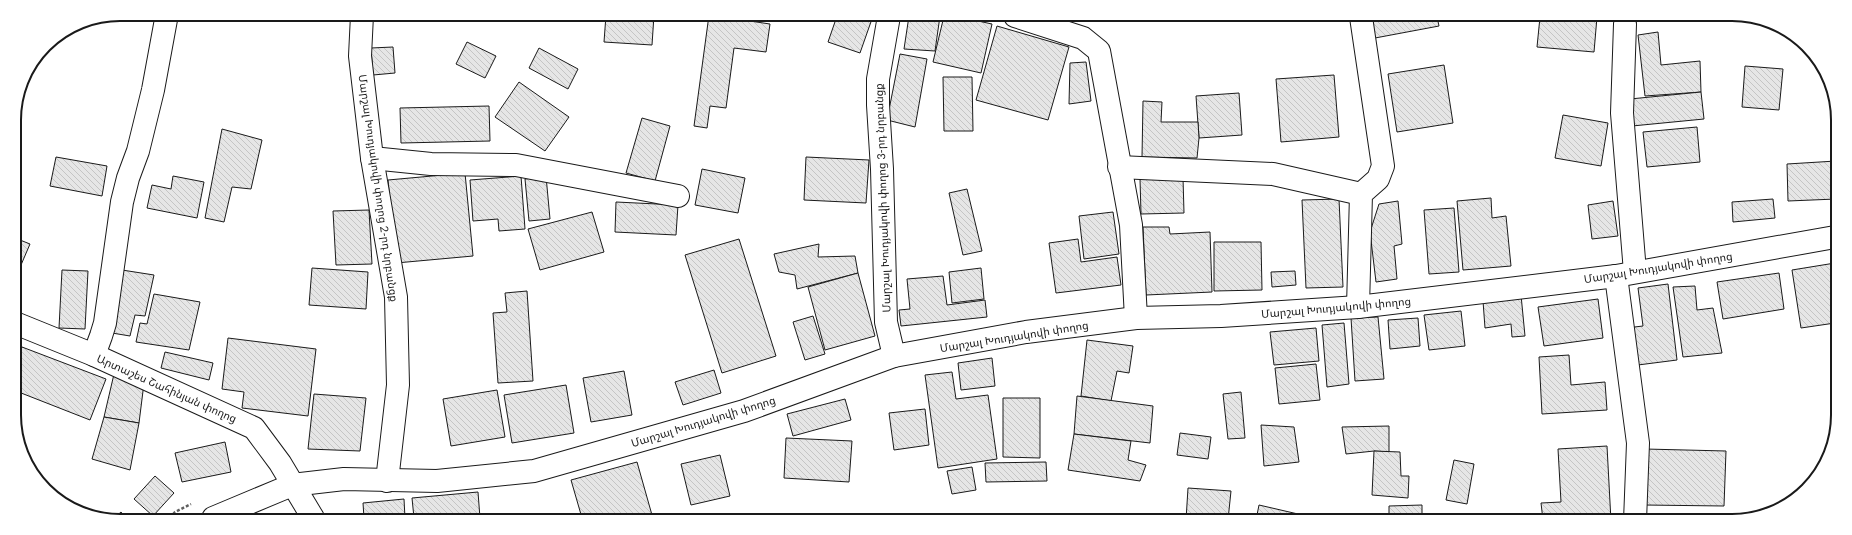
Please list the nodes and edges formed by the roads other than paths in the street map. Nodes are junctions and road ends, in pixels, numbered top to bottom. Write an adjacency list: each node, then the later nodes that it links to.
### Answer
1 (166, 21): 16 (street)
2 (362, 21): 7 (street, Մարշալ Խուդյակովի փողոց 2-րդ նրբանցք)
3 (887, 21): 17 (street, Մարշալ Խուդյակովի փողոց 3-րդ նրբանցք)
4 (1030, 21): 8 (street)
5 (1362, 21): 9 (street)
6 (1626, 24): 12 (street)
7 (372, 158): 10 (street); 18 (street, Մարշալ Խուդյակովի փողոց 2-րդ նրբանցք)
8 (1119, 167): 9 (street); 14 (street)
9 (1361, 194): 13 (street)
10 (678, 196)
11 (1831, 238): 12 (street, Մարշալ Խուդյակովի փողոց)
12 (1625, 274): 13 (street, Մարշալ Խուդյակովի փողոց); 22 (street)
13 (1358, 307): 14 (street, Մարշալ Խուդյակովի փողոց)
14 (1136, 318): 17 (street, Մարշալ Խուդյակովի փողոց)
15 (21, 325): 16 (street, Արտաշես Շահինյան փողոց)
16 (94, 355): 19 (street, Արտաշես Շահինյան փողոց)
17 (894, 356): 18 (street, Մարշալ Խուդյակովի փողոց)
18 (387, 481): 19 (street, Մարշալ Խուդյակովի փողոց)
19 (292, 485): 20 (street, Մարշալ Խուդյակովի փողոց); 21 (street, Արտաշես Շահինյան փողոց)
20 (223, 514)
21 (310, 514)
22 (1634, 514)

